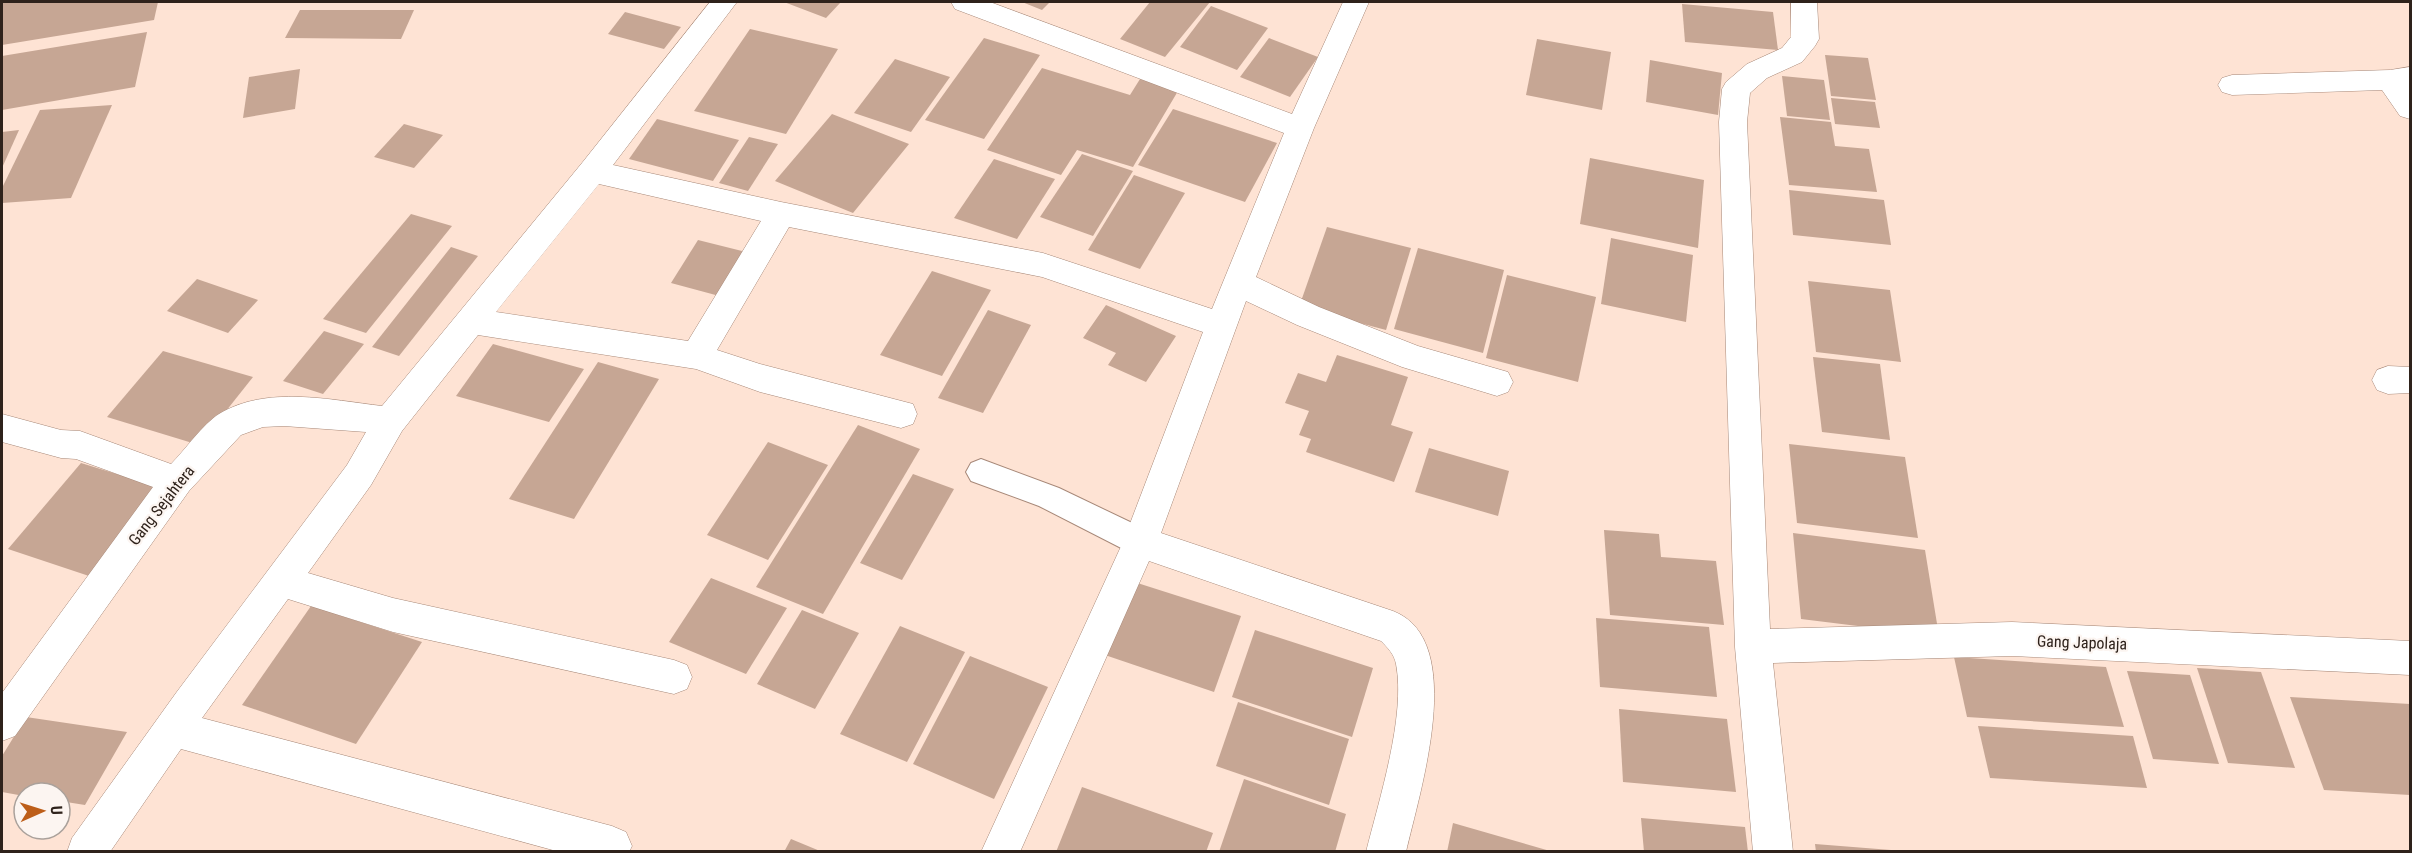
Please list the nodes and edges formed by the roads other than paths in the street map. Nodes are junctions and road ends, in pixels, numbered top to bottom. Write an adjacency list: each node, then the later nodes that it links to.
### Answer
1 (724, 2): 9 (street)
2 (964, 2): 8 (street)
3 (1356, 2): 8 (street)
4 (1804, 2): 23 (street)
5 (2400, 79): 6 (street); 7 (street)
6 (2232, 85)
7 (2410, 109)
8 (1300, 128): 11 (street)
9 (592, 171): 10 (street); 12 (street)
10 (781, 214): 13 (street); 14 (street)
11 (1239, 283): 13 (street); 15 (street)
12 (471, 321): 14 (street); 17 (street)
13 (1221, 325): 21 (street)
14 (696, 356): 16 (street)
15 (1497, 382)
16 (901, 414)
17 (390, 422): 20 (street, Gang Sejahtera); 22 (street)
18 (2, 428): 20 (street)
19 (981, 472): 21 (lane)
20 (177, 481): 26 (street, Gang Sejahtera)
21 (1140, 543): 30 (street); 31 (street)
22 (281, 581): 25 (street); 27 (street)
23 (1753, 647): 24 (street, Gang Japolaja); 32 (street)
24 (2410, 658)
25 (674, 677)
26 (2, 723)
27 (173, 729): 28 (street); 29 (street)
28 (612, 846)
29 (86, 852)
30 (1000, 852)
31 (1386, 852)
32 (1773, 852)

